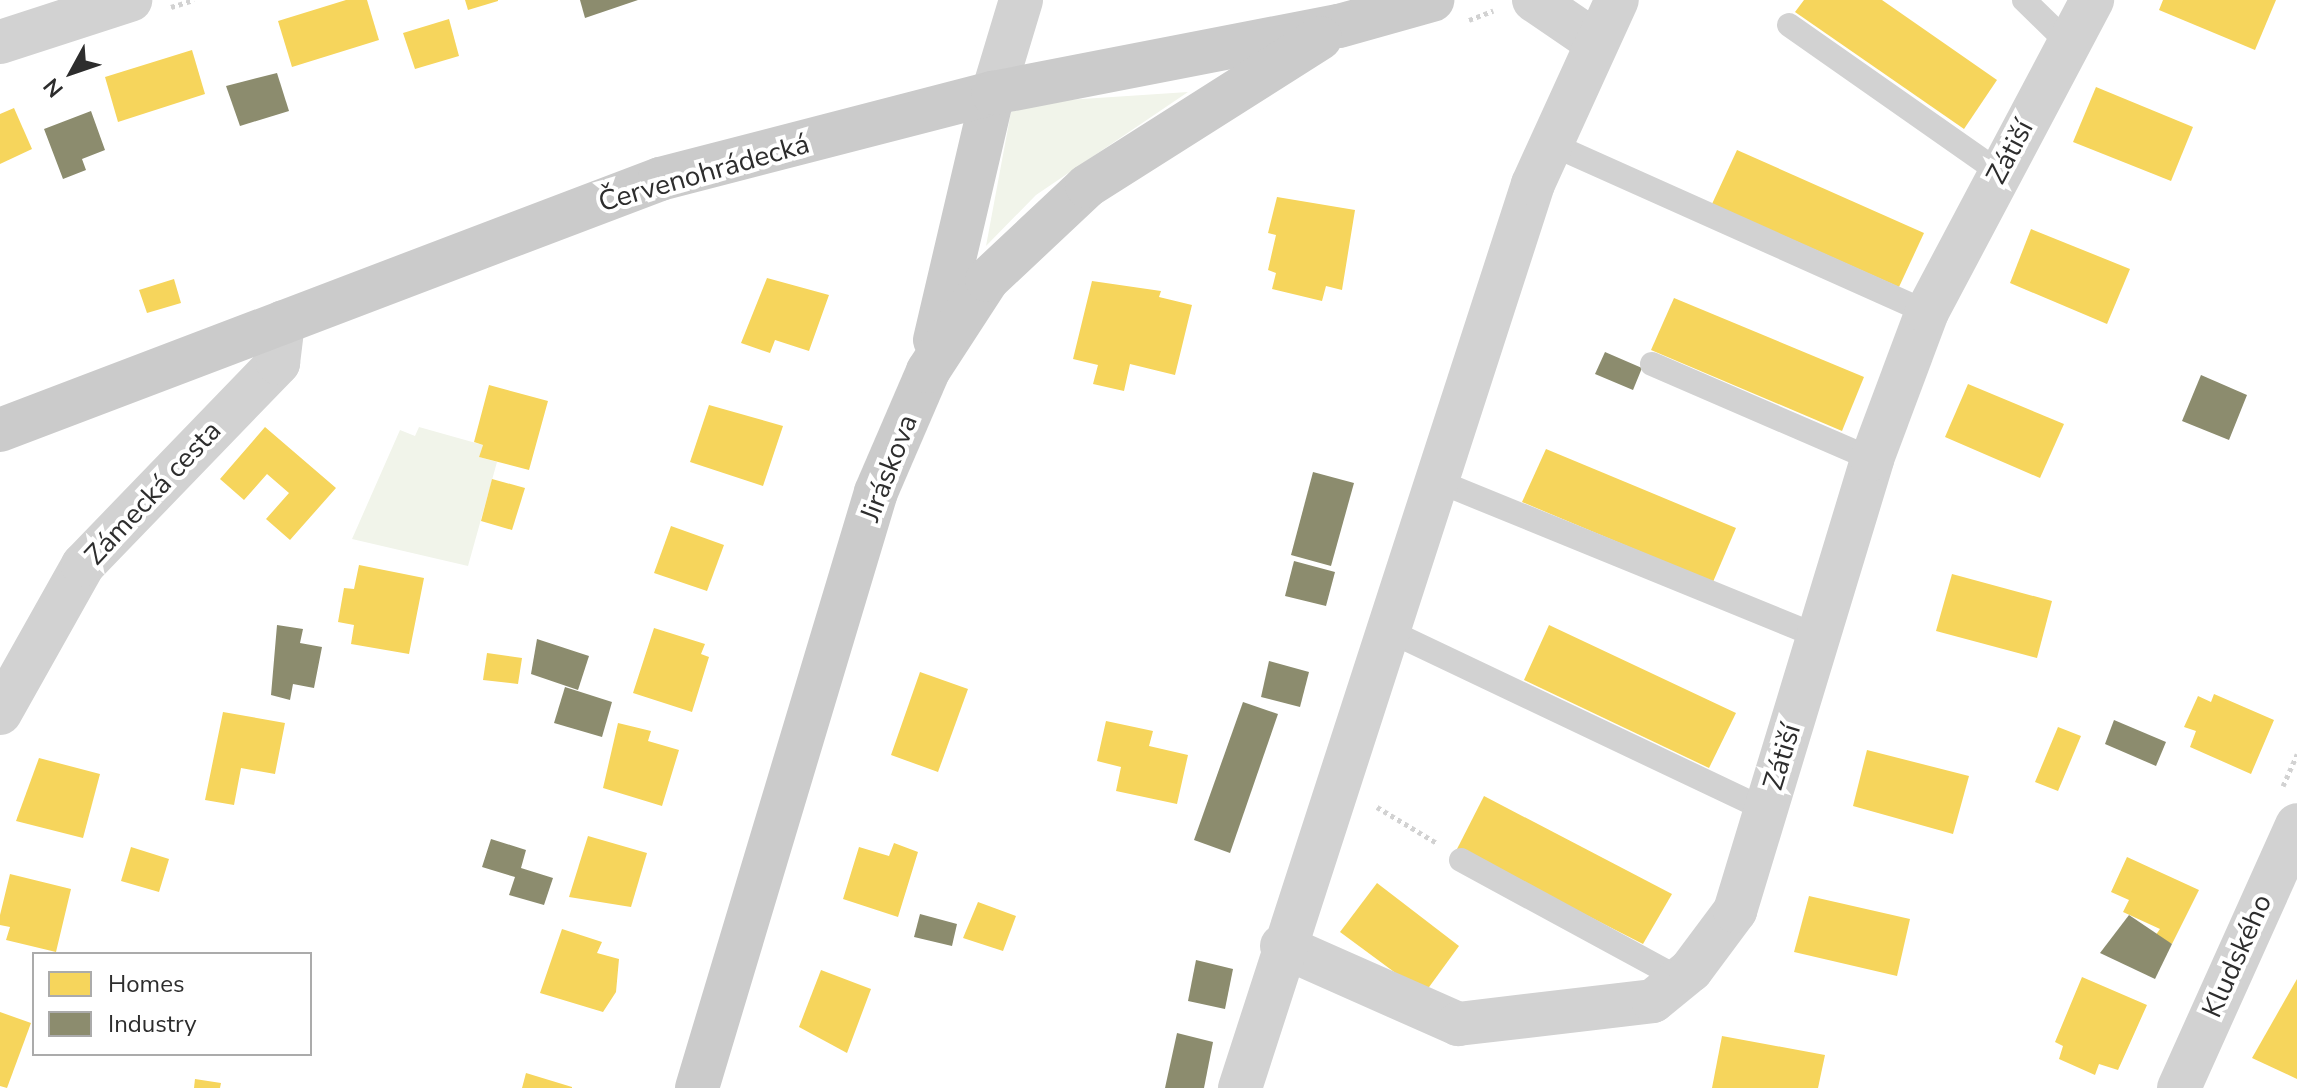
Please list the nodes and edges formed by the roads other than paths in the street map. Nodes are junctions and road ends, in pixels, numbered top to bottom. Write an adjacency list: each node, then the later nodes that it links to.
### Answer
1 (130, 0): 11 (street)
2 (1021, 0): 13 (street)
3 (1432, 0): 9 (street, Červenohrádecká)
4 (1534, 0): 12 (street)
5 (1617, 0): 12 (street)
6 (2024, 0): 10 (lane)
7 (2092, 0): 10 (street, Zátiší)
8 (1789, 25): 15 (lane)
9 (1339, 26): 13 (street, Červenohrádecká); 19 (street, Jiráskova)
10 (2066, 41): 15 (street, Zátiší)
11 (0, 42)
12 (1597, 43): 14 (street)
13 (993, 93): 17 (street, Červenohrádecká); 19 (street)
14 (1551, 144): 16 (lane); 22 (street)
15 (1999, 172): 16 (street, Zátiší)
16 (1927, 312): 21 (street, Zátiší)
17 (283, 322): 20 (street, Červenohrádecká); 25 (street, Zámecká cesta)
18 (1652, 364): 21 (lane)
19 (928, 371): 31 (street, Jiráskova)
20 (0, 430)
21 (1872, 459): 24 (street, Zátiší)
22 (1435, 480): 23 (street); 24 (lane)
23 (1385, 629): 26 (lane); 29 (street)
24 (1818, 636): 26 (street, Zátiší)
25 (0, 713)
26 (1766, 810): 30 (street, Zátiší)
27 (2297, 825): 33 (street, Kludského)
28 (1461, 860): 30 (lane)
29 (1282, 946): 30 (street, Zátiší); 32 (street)
30 (1680, 979)
31 (697, 1088)
32 (1240, 1088)
33 (2179, 1088)

